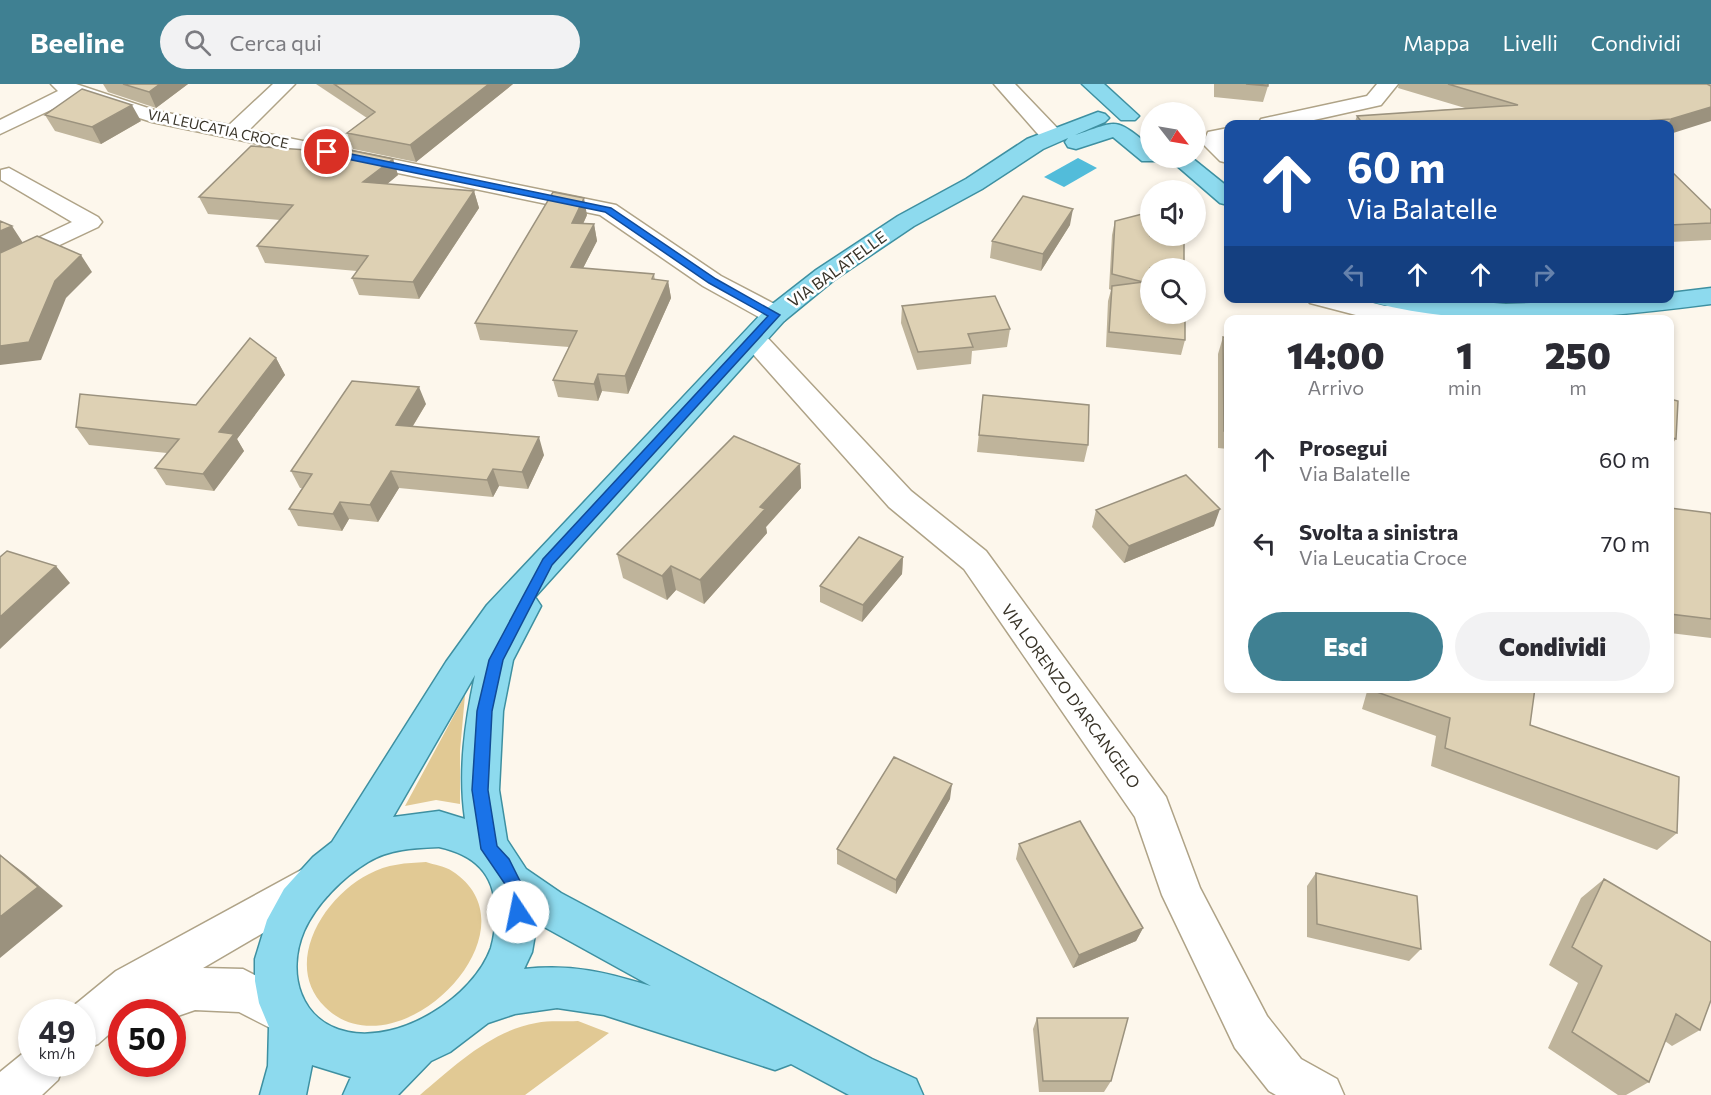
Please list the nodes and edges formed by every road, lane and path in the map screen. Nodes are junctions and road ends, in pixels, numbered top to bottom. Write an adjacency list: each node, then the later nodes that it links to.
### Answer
1 (285, 84): 8 (street)
2 (1004, 84): 10 (street)
3 (1388, 84): 6 (street)
4 (68, 88): 7 (street); 8 (street, VIA LEUCATIA CROCE)
5 (1103, 110): 10 (main road); 10 (main road); 11 (main road)
6 (1286, 120)
7 (0, 128)
8 (233, 133): 30 (street, VIA LEUCATIA CROCE)
9 (1224, 135): 13 (street)
10 (1060, 137): 12 (main road); 30 (main road, VIA BALATELLE)
11 (1140, 141)
12 (1140, 147)
13 (1224, 153)
14 (1170, 168): 17 (main road)
15 (1191, 168): 18 (main road)
16 (9, 175): 21 (street)
17 (1183, 180)
18 (1224, 195)
19 (1206, 200): 20 (main road)
20 (1224, 215)
21 (0, 266)
22 (1711, 285): 23 (main road)
23 (1674, 287)
24 (1711, 296): 25 (main road)
25 (1674, 300)
26 (1340, 303): 29 (street)
27 (1409, 303): 29 (main road)
28 (1638, 303): 29 (main road)
29 (1440, 309)
30 (764, 327): 31 (main road, VIA BALATELLE); 46 (street, VIA LORENZO D'ARCANGELO)
31 (547, 562): 32 (main road); 33 (main road)
32 (346, 855): 33 (main road); 34 (main road)
33 (501, 866): 36 (main road); 40 (main road)
34 (314, 882): 37 (street); 38 (main road)
35 (165, 999): 38 (street)
36 (476, 1006): 39 (main road); 40 (main road)
37 (96, 1016)
38 (287, 1018): 39 (main road); 43 (main road)
39 (417, 1046): 44 (main road)
40 (856, 1075): 45 (main road)
41 (28, 1077): 42 (street)
42 (8, 1095)
43 (283, 1095)
44 (366, 1095)
45 (900, 1095)
46 (1321, 1095)

